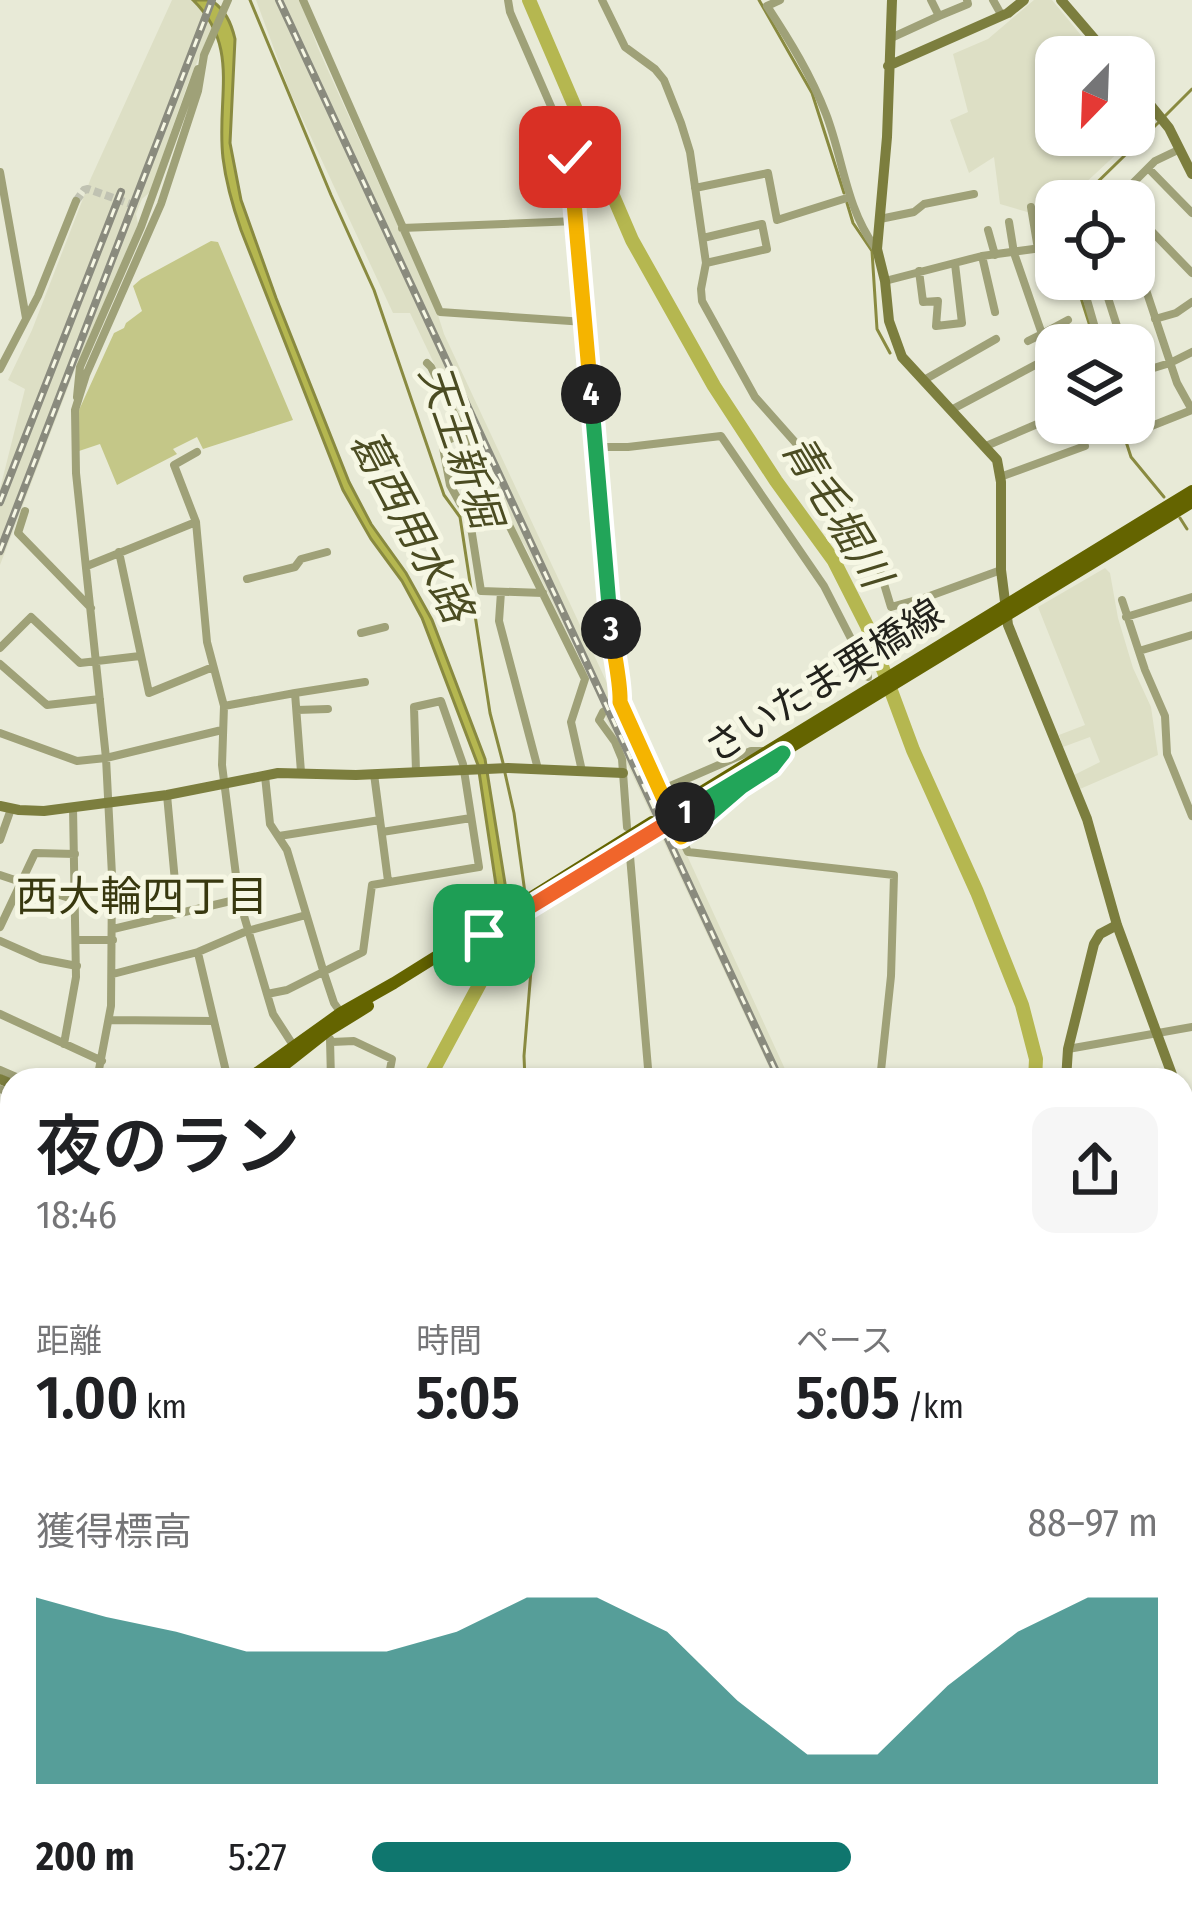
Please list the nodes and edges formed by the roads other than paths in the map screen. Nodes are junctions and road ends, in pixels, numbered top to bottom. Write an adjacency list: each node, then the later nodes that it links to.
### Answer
1 (303, 0): 33 (street)
2 (508, 0): 31 (street)
3 (602, 0): 24 (street)
4 (780, 0): 26 (street)
5 (892, 0): 15 (street)
6 (931, 0): 12 (street)
7 (967, 0): 12 (street)
8 (993, 0): 13 (street)
9 (1024, 0): 13 (street)
10 (1061, 0): 14 (street)
11 (226, 4): 16 (street)
12 (939, 16): 15 (street)
13 (1002, 16): 17 (street)
14 (1092, 36)
15 (890, 38): 17 (street)
16 (202, 63): 56 (street); 63 (street)
17 (888, 66): 30 (street)
18 (1155, 111): 19 (street)
19 (1178, 149): 20 (street); 22 (street)
20 (1148, 168): 23 (street); 29 (street)
21 (0, 172): 48 (street)
22 (1192, 174)
23 (1137, 180)
24 (695, 188): 26 (street); 37 (street)
25 (974, 194): 30 (street)
26 (850, 197): 38 (street)
27 (76, 201): 49 (street)
28 (1031, 207): 35 (street)
29 (1192, 213)
30 (880, 219): 38 (street)
31 (576, 221): 33 (street); 57 (street)
32 (1009, 222): 40 (street)
33 (402, 228): 57 (street)
34 (988, 230): 41 (street)
35 (1035, 231)
36 (1155, 235): 46 (street)
37 (703, 238): 43 (street); 43 (street)
38 (877, 249): 47 (street)
39 (1035, 250): 40 (street)
40 (1014, 253): 41 (street); 58 (street)
41 (994, 255): 42 (street)
42 (982, 256): 44 (street); 52 (street)
43 (706, 262): 89 (street)
44 (955, 263): 45 (street); 45 (street)
45 (919, 271): 47 (street)
46 (1192, 273)
47 (885, 281): 70 (street)
48 (21, 294): 49 (street); 53 (street)
49 (38, 296): 53 (street)
50 (1149, 300): 55 (street)
51 (1192, 302): 55 (street)
52 (995, 311)
53 (26, 318): 68 (street)
54 (1068, 320): 59 (street)
55 (1155, 320): 66 (street)
56 (101, 321): 63 (street); 71 (street)
57 (585, 322): 78 (street)
58 (1039, 324)
59 (1061, 324)
60 (1035, 338): 62 (street)
61 (996, 339): 70 (street)
62 (1028, 341)
63 (100, 344): 71 (street)
64 (1192, 352): 66 (street)
65 (427, 363): 76 (street)
66 (1170, 363): 69 (street); 73 (street)
67 (1035, 366): 72 (street)
68 (0, 369)
69 (1155, 369)
70 (923, 380): 72 (street)
71 (77, 398): 88 (street)
72 (951, 410): 79 (street)
73 (1192, 410): 75 (street)
74 (1035, 425): 79 (street)
75 (1155, 425)
76 (464, 434): 91 (street); 92 (street)
77 (1084, 444): 81 (street)
78 (596, 446): 108 (street); 111 (street)
79 (986, 446): 81 (street)
80 (197, 452): 85 (street)
81 (1000, 477): 89 (street)
82 (1192, 491): 96 (main road, さいたま栗橋線)
83 (1192, 502): 96 (main road, さいたま栗橋線)
84 (25, 511): 95 (street)
85 (196, 521): 86 (street); 106 (street)
86 (119, 552): 88 (street); 103 (street)
87 (327, 552): 90 (street)
88 (87, 566): 95 (street)
89 (1001, 570): 96 (street)
90 (248, 579)
91 (501, 592): 92 (street); 120 (street)
92 (543, 593): 122 (street)
93 (1192, 597): 97 (street)
94 (1122, 600): 97 (street)
95 (92, 609): 104 (street)
96 (1006, 610): 108 (main road, さいたま栗橋線); 150 (street)
97 (1126, 617): 102 (street)
98 (385, 627): 99 (street)
99 (361, 633)
100 (1192, 635): 102 (street)
101 (0, 648): 104 (street)
102 (1139, 651): 133 (street)
103 (140, 656): 104 (street); 106 (street)
104 (97, 662): 110 (street)
105 (0, 664): 110 (street)
106 (213, 668): 112 (street)
107 (365, 682): 109 (street)
108 (873, 686): 117 (main road, さいたま栗橋線)
109 (296, 693): 112 (street); 113 (street)
110 (100, 699): 118 (street)
111 (620, 702): 124 (street); 128 (street)
112 (224, 706): 115 (street)
113 (297, 710): 114 (street); 123 (street)
114 (328, 710)
115 (222, 730): 118 (street); 127 (street)
116 (0, 733): 118 (street)
117 (776, 752): 128 (street); 139 (street); 153 (main road, さいたま栗橋線, bridge)
118 (106, 758): 130 (street)
119 (487, 769): 120 (street); 121 (street); 121 (street); 134 (street)
120 (538, 769): 122 (street)
121 (416, 771): 125 (street)
122 (582, 771): 124 (street)
123 (301, 772): 125 (street); 126 (street)
124 (623, 773): 136 (street)
125 (374, 774): 135 (street)
126 (265, 775): 127 (street); 138 (street)
127 (223, 784): 129 (street); 146 (street)
128 (658, 788): 139 (street)
129 (167, 795): 130 (street); 148 (street)
130 (109, 803): 131 (street); 152 (street)
131 (73, 807): 132 (street); 141 (street)
132 (5, 808): 140 (street)
133 (1192, 816)
134 (471, 818): 137 (street); 144 (street)
135 (380, 820): 137 (street); 138 (street)
136 (627, 827)
137 (382, 832): 144 (street)
138 (279, 836): 149 (street)
139 (681, 837): 181 (street)
140 (0, 840)
141 (75, 854): 145 (street); 147 (street)
142 (629, 856): 180 (street)
143 (0, 875): 145 (street)
144 (388, 881): 160 (street)
145 (22, 883): 147 (street); 151 (street)
146 (239, 899): 148 (street); 154 (street)
147 (75, 900): 155 (street)
148 (178, 914): 152 (street)
149 (306, 915): 154 (street); 160 (street)
150 (1117, 925): 168 (street); 172 (street)
151 (0, 926)
152 (113, 929): 156 (street)
153 (485, 930): 163 (main road, さいたま栗橋線); 169 (main road, さいたま栗橋線)
154 (247, 932): 158 (street); 162 (street)
155 (76, 940): 156 (street); 159 (street)
156 (113, 940): 161 (street)
157 (0, 941): 159 (street)
158 (198, 952): 161 (street); 166 (street)
159 (76, 966): 170 (street)
160 (323, 970): 162 (street); 163 (street)
161 (113, 974): 165 (street)
162 (267, 994): 171 (street)
163 (341, 1013): 171 (main road, さいたま栗橋線)
164 (0, 1014): 170 (street)
165 (109, 1020): 166 (street); 173 (street)
166 (214, 1021): 175 (street)
167 (1192, 1027): 168 (street)
168 (1158, 1033): 172 (street); 183 (street)
169 (329, 1037): 177 (main road, さいたま栗橋線); 178 (street); 179 (street)
170 (64, 1044): 173 (street)
171 (294, 1046): 176 (main road, さいたま栗橋線)
172 (1068, 1049): 182 (street)
173 (102, 1061): 174 (street)
174 (101, 1068)
175 (225, 1068)
176 (264, 1068)
177 (283, 1068)
178 (330, 1068)
179 (390, 1068)
180 (648, 1068)
181 (881, 1068)
182 (1067, 1068)
183 (1170, 1068)

